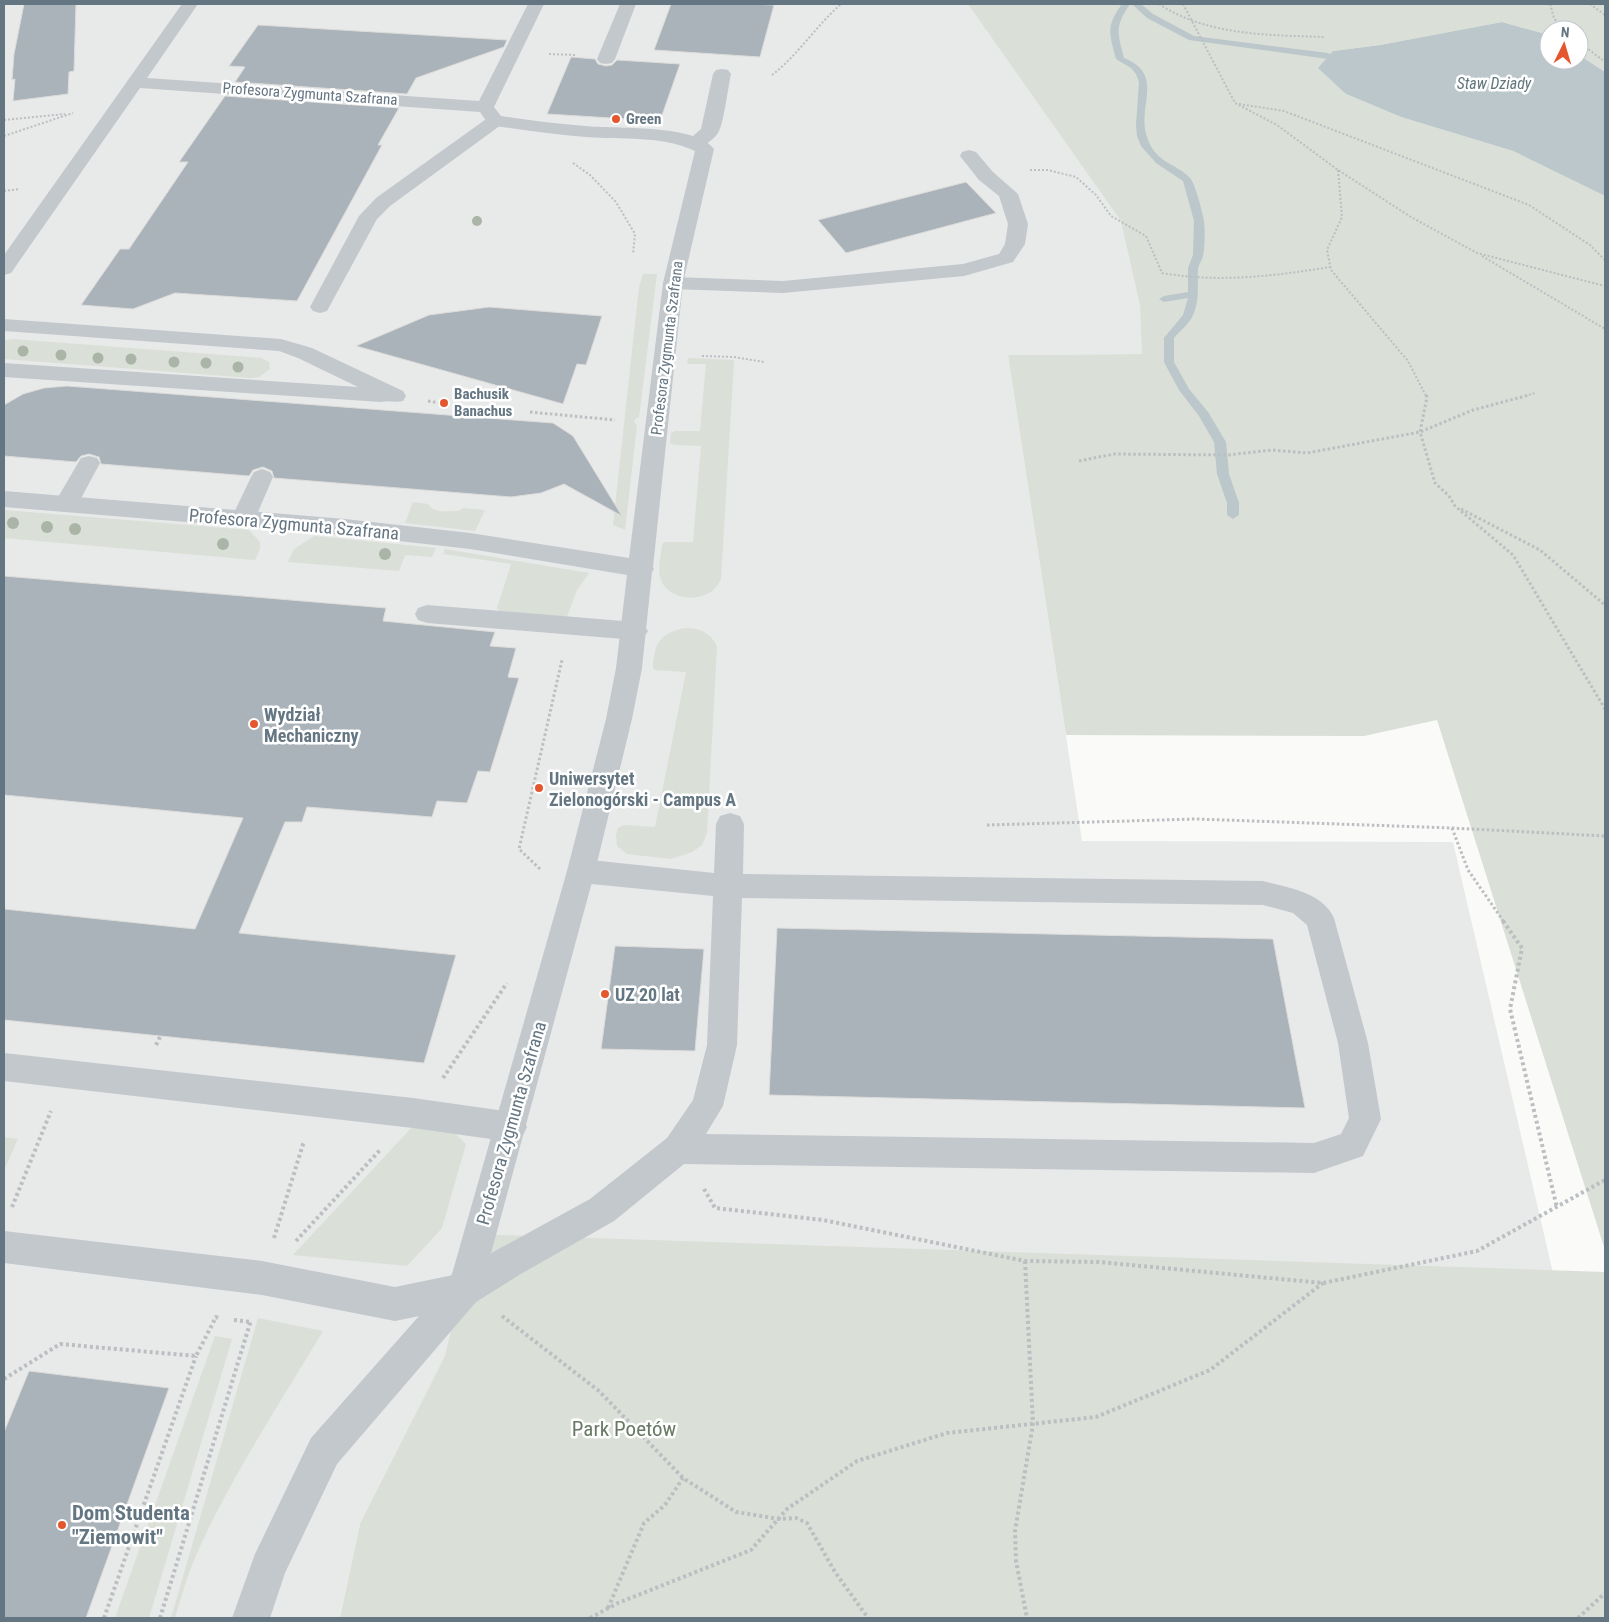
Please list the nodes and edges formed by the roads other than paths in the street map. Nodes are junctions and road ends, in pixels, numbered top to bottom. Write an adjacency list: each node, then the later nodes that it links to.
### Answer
1 (190, 4): 6 (street)
2 (536, 4): 7 (street)
3 (628, 4): 4 (street)
4 (606, 59)
5 (722, 74): 8 (street)
6 (135, 82): 7 (street, Profesora Zygmunta Szafrana); 10 (street)
7 (490, 114): 8 (street, Profesora Zygmunta Szafrana); 12 (street)
8 (694, 143): 11 (street, Profesora Zygmunta Szafrana)
9 (975, 163): 11 (street)
10 (4, 270)
11 (673, 283): 20 (street, Profesora Zygmunta Szafrana)
12 (320, 307)
13 (4, 325): 14 (street)
14 (4, 370)
15 (88, 464): 18 (street)
16 (262, 477): 19 (street)
17 (4, 499): 18 (street, Profesora Zygmunta Szafrana)
18 (66, 504): 19 (street, Profesora Zygmunta Szafrana)
19 (243, 519): 20 (street, Profesora Zygmunta Szafrana)
20 (642, 569): 22 (street, Profesora Zygmunta Szafrana)
21 (427, 614): 22 (street)
22 (635, 631): 24 (street, Profesora Zygmunta Szafrana)
23 (730, 824): 25 (street)
24 (581, 871): 25 (street); 27 (street, Profesora Zygmunta Szafrana)
25 (728, 886): 28 (street); 28 (street)
26 (4, 1067): 27 (street)
27 (510, 1127): 30 (street, Profesora Zygmunta Szafrana)
28 (678, 1149): 30 (street)
29 (4, 1247): 30 (street)
30 (464, 1290): 31 (street, Profesora Zygmunta Szafrana)
31 (251, 1618)

